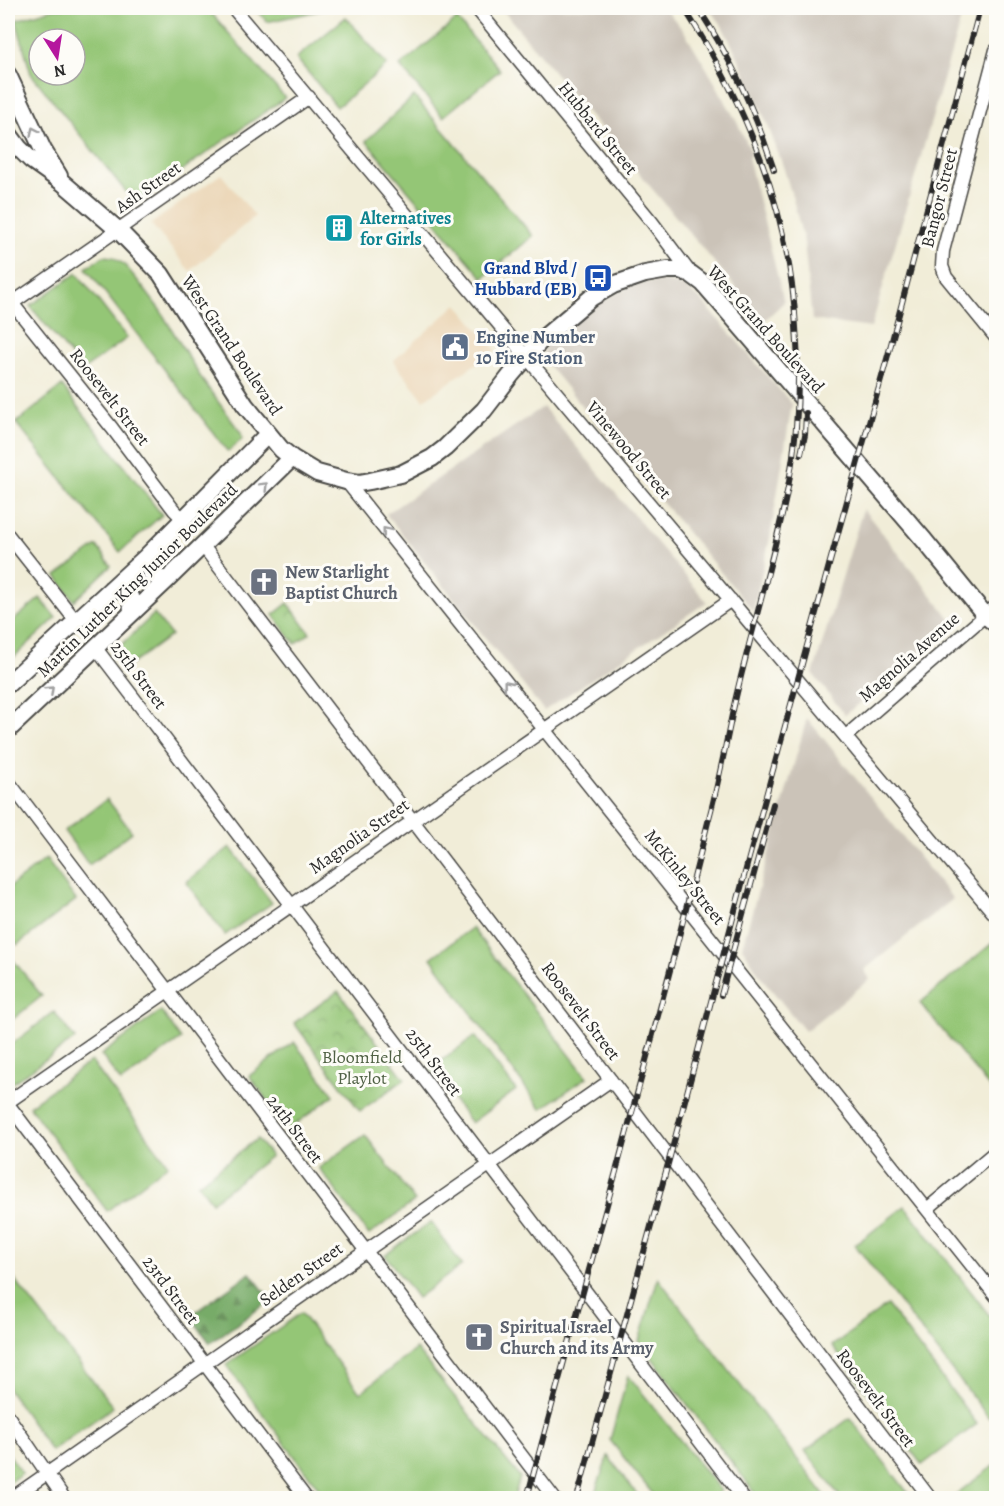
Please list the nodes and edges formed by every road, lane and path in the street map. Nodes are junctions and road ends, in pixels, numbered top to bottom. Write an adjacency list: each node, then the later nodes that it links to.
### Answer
1 (233, 8): 5 (street, Vinewood Street)
2 (476, 8): 9 (street, Hubbard Street)
3 (996, 50): 11 (street, Bangor Street)
4 (8, 76): 7 (main road, West Grand Boulevard, one-way to 4)
5 (309, 97): 8 (street, Ash Street); 12 (street, Vinewood Street)
6 (8, 133): 7 (main road, West Grand Boulevard)
7 (62, 182): 8 (main road, West Grand Boulevard)
8 (118, 230): 10 (street, Ash Street); 13 (main road, West Grand Boulevard)
9 (691, 274): 12 (main road, West Grand Boulevard); 24 (main road, West Grand Boulevard)
10 (9, 302): 16 (street, Roosevelt Street)
11 (996, 338)
12 (527, 357): 15 (main road, West Grand Boulevard); 22 (street, Vinewood Street)
13 (268, 434): 14 (main road, West Grand Boulevard); 16 (main road, Martin Luther King Junior Boulevard)
14 (292, 458): 15 (main road, West Grand Boulevard); 18 (main road, Martin Luther King Junior Boulevard, one-way to 14)
15 (346, 481): 30 (street, McKinley Street, one-way to 15)
16 (183, 519): 19 (main road, Martin Luther King Junior Boulevard)
17 (8, 535): 25 (street)
18 (203, 546): 20 (main road, Martin Luther King Junior Boulevard); 33 (street, Roosevelt Street)
19 (146, 557): 20 (main road); 21 (main road, Martin Luther King Junior Boulevard)
20 (167, 580): 23 (main road, Martin Luther King Junior Boulevard)
21 (111, 589): 23 (main road); 25 (main road, Martin Luther King Junior Boulevard)
22 (731, 600): 30 (street, Magnolia Street); 31 (street, Vinewood Street)
23 (132, 612): 27 (main road, Martin Luther King Junior Boulevard)
24 (993, 615): 26 (main road, West Grand Boulevard); 31 (street, Magnolia Avenue)
25 (76, 621): 28 (main road, Martin Luther King Junior Boulevard)
26 (996, 639)
27 (95, 647): 29 (main road, Martin Luther King Junior Boulevard, one-way to 27); 34 (street, 25th Street)
28 (8, 684)
29 (12, 721)
30 (544, 730): 33 (street, Magnolia Street); 41 (street, McKinley Street)
31 (846, 736): 35 (street, Vinewood Street)
32 (8, 781): 36 (street, 24th Street)
33 (413, 820): 34 (street, Magnolia Street); 37 (street, Roosevelt Street)
34 (291, 904): 36 (street, Magnolia Street); 40 (street, 25th Street)
35 (996, 916)
36 (167, 990): 38 (street, Magnolia Street); 42 (street, 24th Street)
37 (610, 1080): 40 (street, Selden Street); 52 (street, Roosevelt Street)
38 (8, 1103): 44 (street, 23rd Street)
39 (996, 1151): 41 (street)
40 (489, 1165): 42 (street, Selden Street); 51 (street, 25th Street)
41 (927, 1209): 43 (street, McKinley Street)
42 (365, 1251): 44 (street, Selden Street); 50 (street, 24th Street)
43 (996, 1296)
44 (204, 1364): 46 (street, Selden Street); 49 (street, 23rd Street)
45 (8, 1416): 46 (street)
46 (47, 1474): 47 (street, Selden Street); 48 (street)
47 (12, 1498)
48 (64, 1498)
49 (306, 1498)
50 (554, 1498)
51 (743, 1498)
52 (930, 1498)

